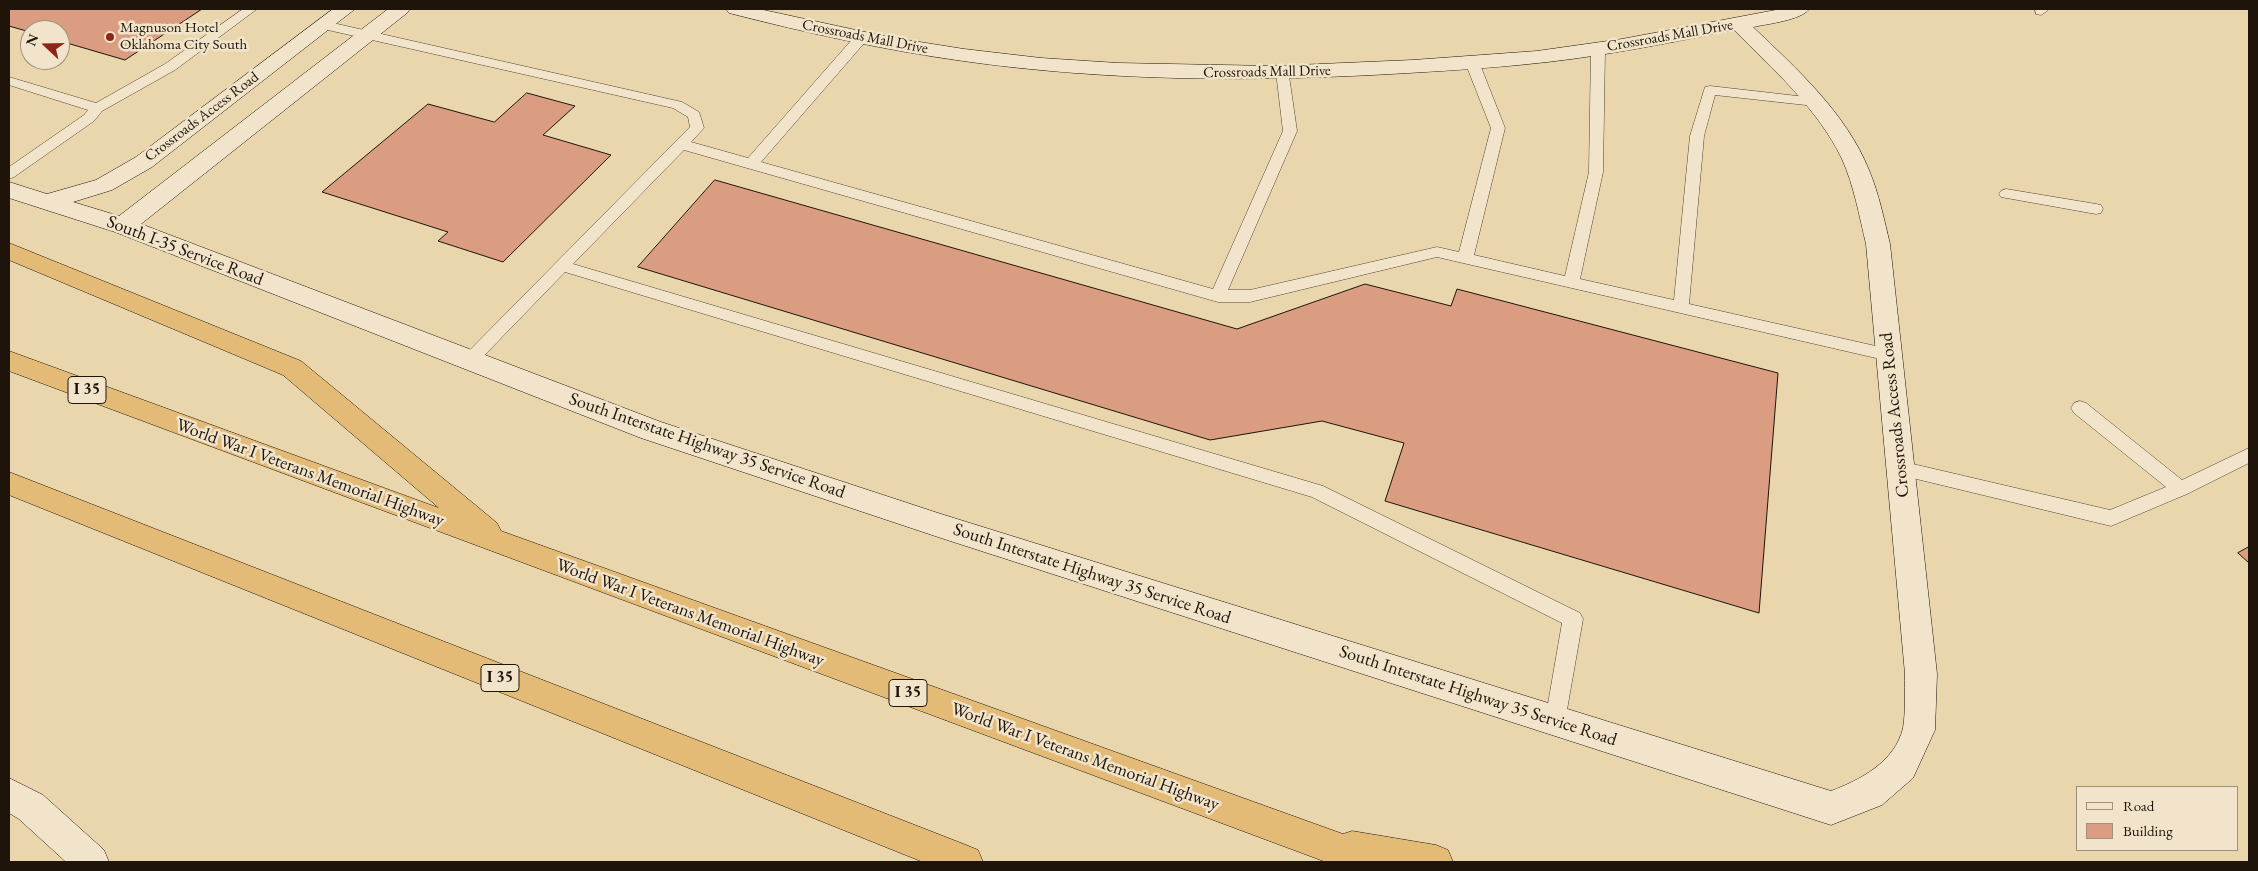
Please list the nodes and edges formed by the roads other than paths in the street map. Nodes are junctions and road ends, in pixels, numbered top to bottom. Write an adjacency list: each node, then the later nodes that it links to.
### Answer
1 (251, 9): 16 (lane)
2 (345, 9): 8 (street, Crossroads Access Road)
3 (400, 9): 9 (street)
4 (736, 9): 6 (street, Crossroads Mall Drive)
5 (1799, 9): 7 (street, Crossroads Mall Drive)
6 (760, 12): 10 (street, Crossroads Mall Drive)
7 (1738, 24): 11 (street, Crossroads Mall Drive); 15 (street, Crossroads Access Road)
8 (324, 25): 9 (lane); 22 (street, Crossroads Access Road)
9 (366, 35): 17 (lane); 24 (street)
10 (861, 38): 13 (street, Crossroads Mall Drive); 18 (lane)
11 (1598, 49): 12 (street, Crossroads Mall Drive); 28 (lane)
12 (1472, 62): 13 (street, Crossroads Mall Drive); 26 (lane)
13 (1284, 72): 29 (lane)
14 (9, 81): 16 (lane)
15 (1815, 102): 30 (lane); 32 (street, Crossroads Access Road)
16 (97, 108): 19 (lane)
17 (681, 144): 18 (lane); 27 (lane)
18 (751, 164): 29 (lane)
19 (9, 174)
20 (9, 190): 22 (street, South I-35 Service Road)
21 (2006, 194): 23 (lane)
22 (46, 202): 24 (street, South I-35 Service Road)
23 (2096, 209)
24 (123, 226): 31 (street, South I-35 Service Road)
25 (9, 250): 40 (highway)
26 (1466, 259): 28 (lane); 29 (lane)
27 (562, 266): 33 (lane); 41 (lane)
28 (1571, 283): 30 (lane)
29 (1218, 296)
30 (1681, 308): 32 (lane)
31 (360, 319): 33 (street, South Interstate Highway 35 Service Road)
32 (1889, 354): 37 (street, Crossroads Access Road)
33 (470, 360): 41 (street, South Interstate Highway 35 Service Road)
34 (9, 361): 40 (highway, World War I Veterans Memorial Highway / I 35)
35 (2080, 408): 39 (lane)
36 (2249, 455): 39 (lane)
37 (1900, 468): 39 (lane); 43 (street, Crossroads Access Road)
38 (17, 488): 46 (highway, I 35)
39 (2181, 489)
40 (502, 544): 44 (highway, World War I Veterans Memorial Highway / I 35)
41 (1555, 721): 43 (street, South Interstate Highway 35 Service Road)
42 (9, 794): 45 (street)
43 (1831, 808)
44 (1314, 841): 47 (highway, World War I Veterans Memorial Highway / I 35); 48 (highway)
45 (92, 862)
46 (966, 862)
47 (1372, 862)
48 (1436, 862)

